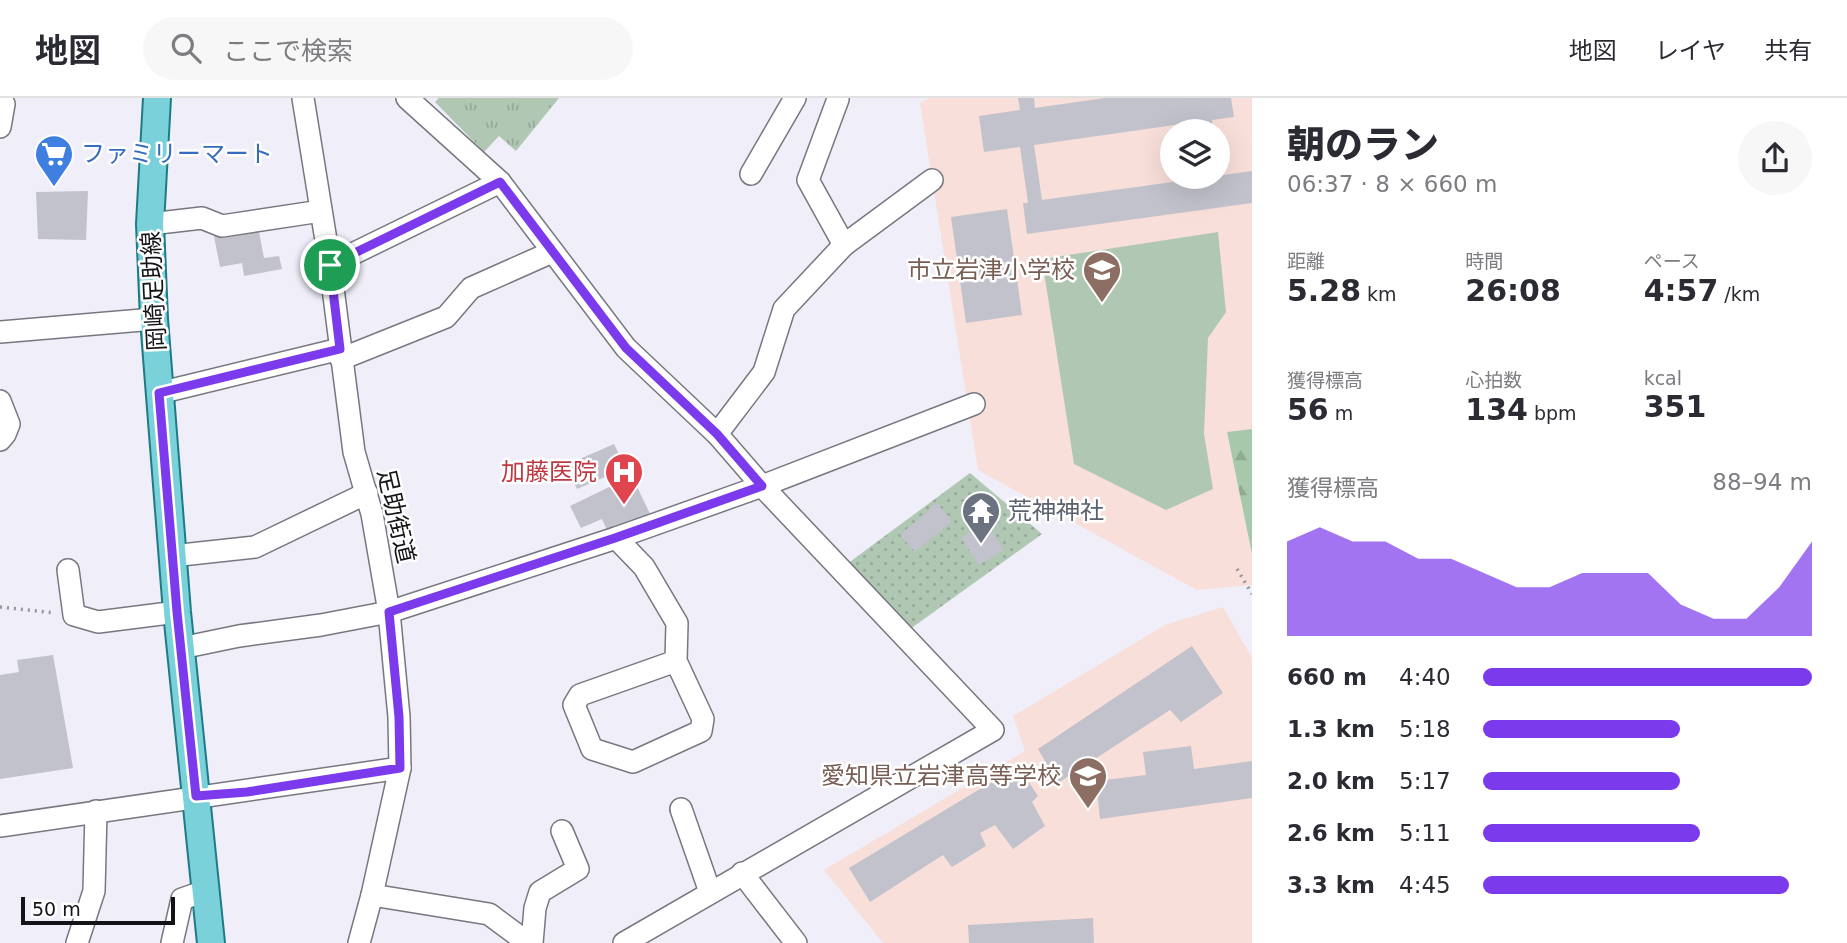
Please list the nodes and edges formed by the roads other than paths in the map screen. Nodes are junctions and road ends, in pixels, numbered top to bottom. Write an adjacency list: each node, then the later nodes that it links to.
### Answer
1 (157, 98): 12 (main road, 岡崎足助線)
2 (303, 98): 11 (street, 足助街道)
3 (795, 98): 8 (street)
4 (838, 99): 13 (street)
5 (421, 102): 10 (street)
6 (0, 104): 7 (street)
7 (0, 127)
8 (751, 174)
9 (932, 180): 13 (street)
10 (500, 182): 14 (street); 15 (street)
11 (321, 211): 12 (street); 15 (street, 足助街道)
12 (150, 224): 16 (main road, 岡崎足助線)
13 (844, 245): 22 (street)
14 (552, 252): 18 (street); 22 (street)
15 (330, 265): 18 (street, 足助街道)
16 (154, 320): 17 (street); 19 (main road, 岡崎足助線)
17 (0, 332)
18 (340, 354): 19 (street); 25 (street, 足助街道)
19 (159, 393): 27 (main road, 岡崎足助線)
20 (0, 401): 23 (street)
21 (974, 404): 24 (street)
22 (717, 434): 24 (street)
23 (0, 440)
24 (762, 486): 26 (street); 39 (street)
25 (367, 493): 27 (street); 30 (street, 足助街道)
26 (615, 538): 30 (street); 32 (street)
27 (172, 556): 29 (main road, 岡崎足助線)
28 (68, 570): 29 (street)
29 (177, 612): 31 (main road, 岡崎足助線)
30 (389, 612): 31 (street); 33 (street, 足助街道)
31 (181, 648): 34 (main road, 岡崎足助線)
32 (676, 661): 32 (street)
33 (400, 768): 34 (street); 42 (street, 足助街道)
34 (196, 796): 36 (street); 40 (main road, 岡崎足助線)
35 (681, 809): 41 (street)
36 (96, 811): 37 (street); 43 (street)
37 (0, 827)
38 (562, 831): 47 (street)
39 (742, 873): 41 (street); 49 (street)
40 (205, 891): 44 (street); 45 (main road, 岡崎足助線)
41 (710, 892): 48 (street)
42 (372, 895): 46 (street, 足助街道); 47 (street)
43 (77, 943)
44 (172, 943)
45 (211, 943)
46 (359, 943)
47 (530, 943)
48 (624, 943)
49 (796, 943)

